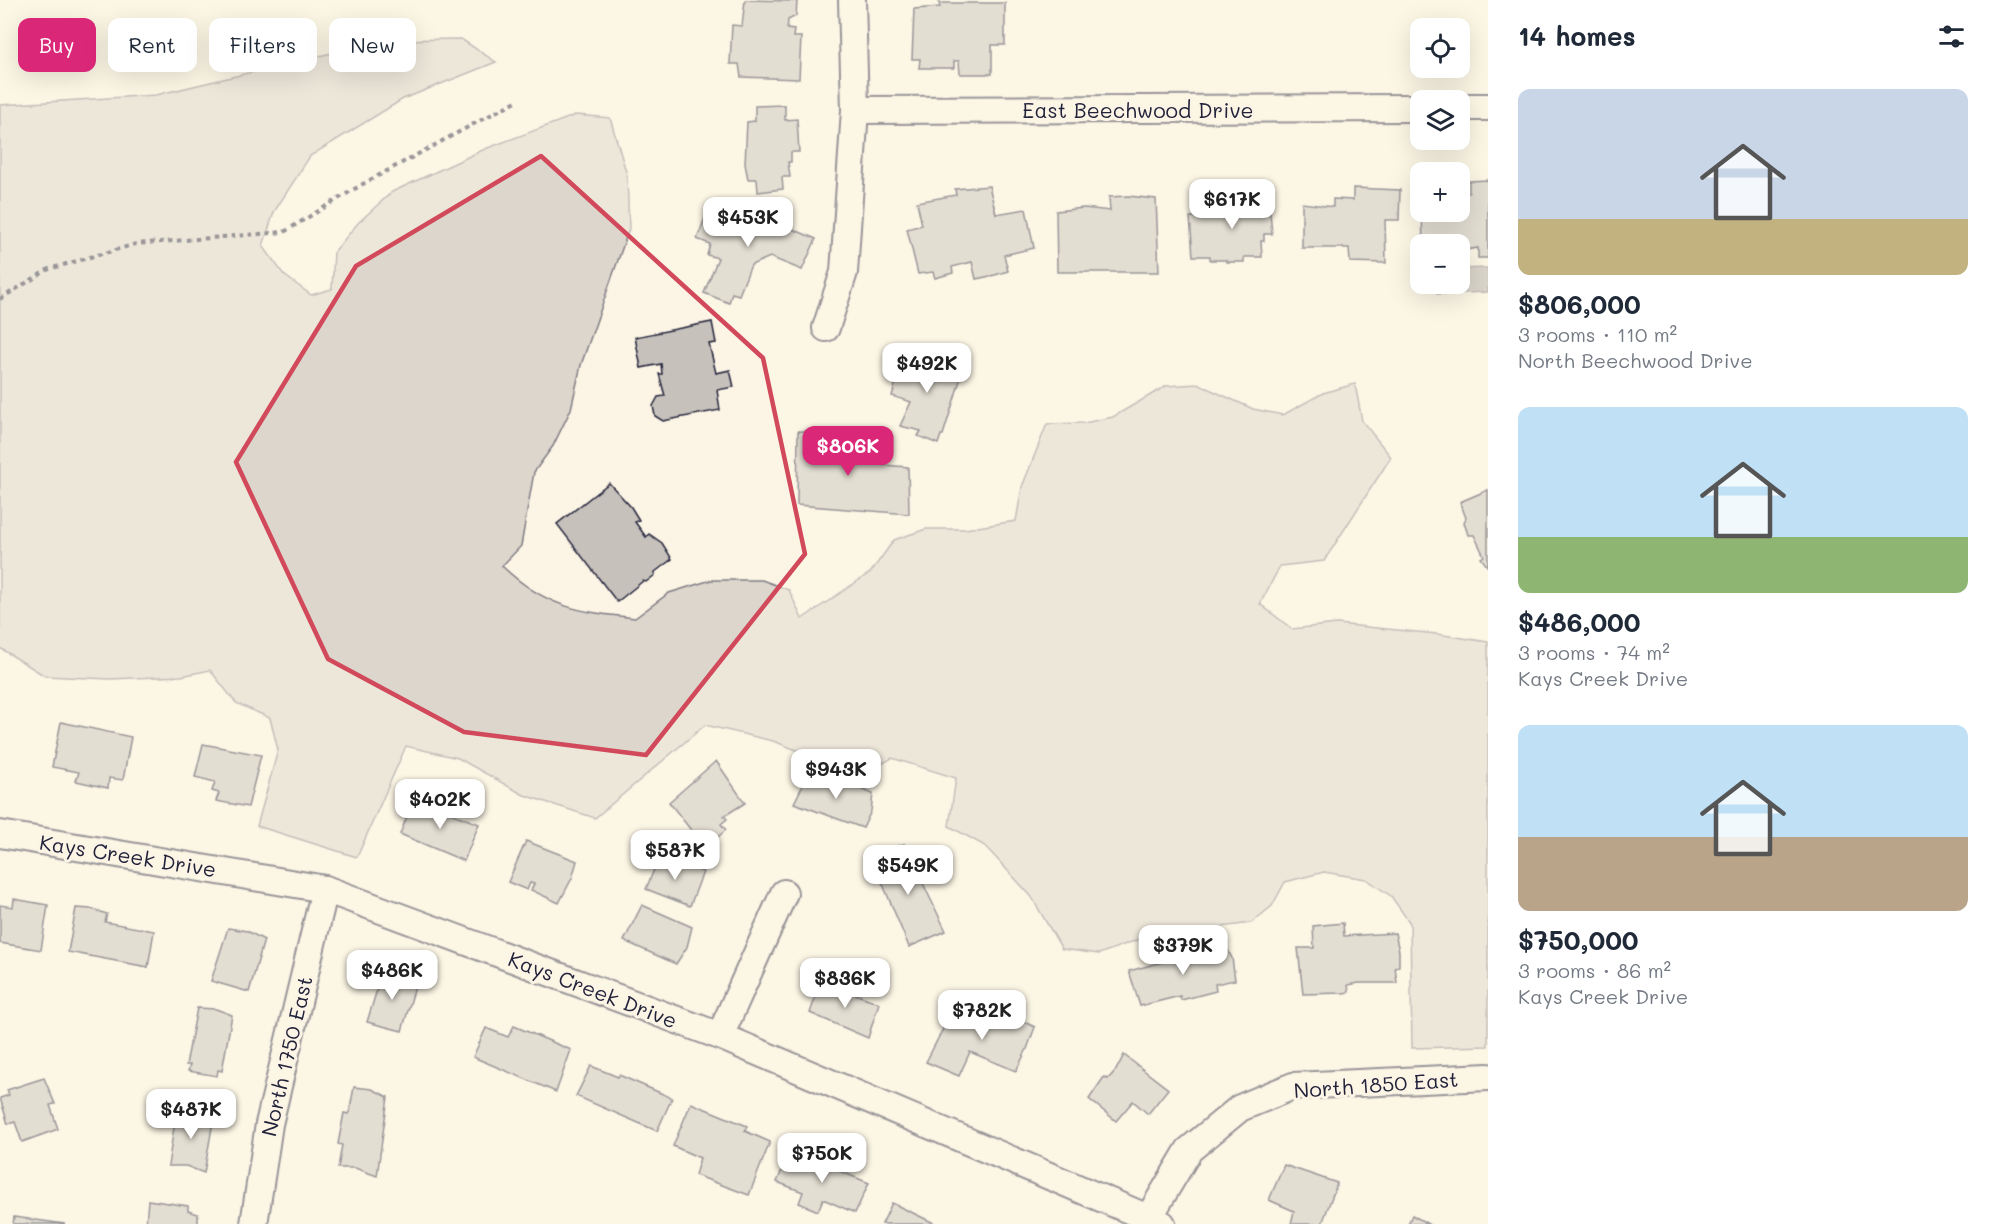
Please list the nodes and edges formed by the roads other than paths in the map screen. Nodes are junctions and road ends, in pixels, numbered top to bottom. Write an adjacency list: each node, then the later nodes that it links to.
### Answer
1 (852, 0): 5 (street)
2 (1470, 107): 3 (street)
3 (1488, 107)
4 (1410, 108): 5 (street, East Beechwood Drive)
5 (855, 110): 6 (street)
6 (826, 328)
7 (0, 834): 8 (street, Kays Creek Drive)
8 (325, 889): 10 (street, Kays Creek Drive); 13 (street, North 1750 East)
9 (784, 893): 10 (street)
10 (720, 1036): 12 (street, Kays Creek Drive)
11 (1488, 1077): 12 (street, North 1850 East)
12 (1151, 1222)
13 (254, 1224)

